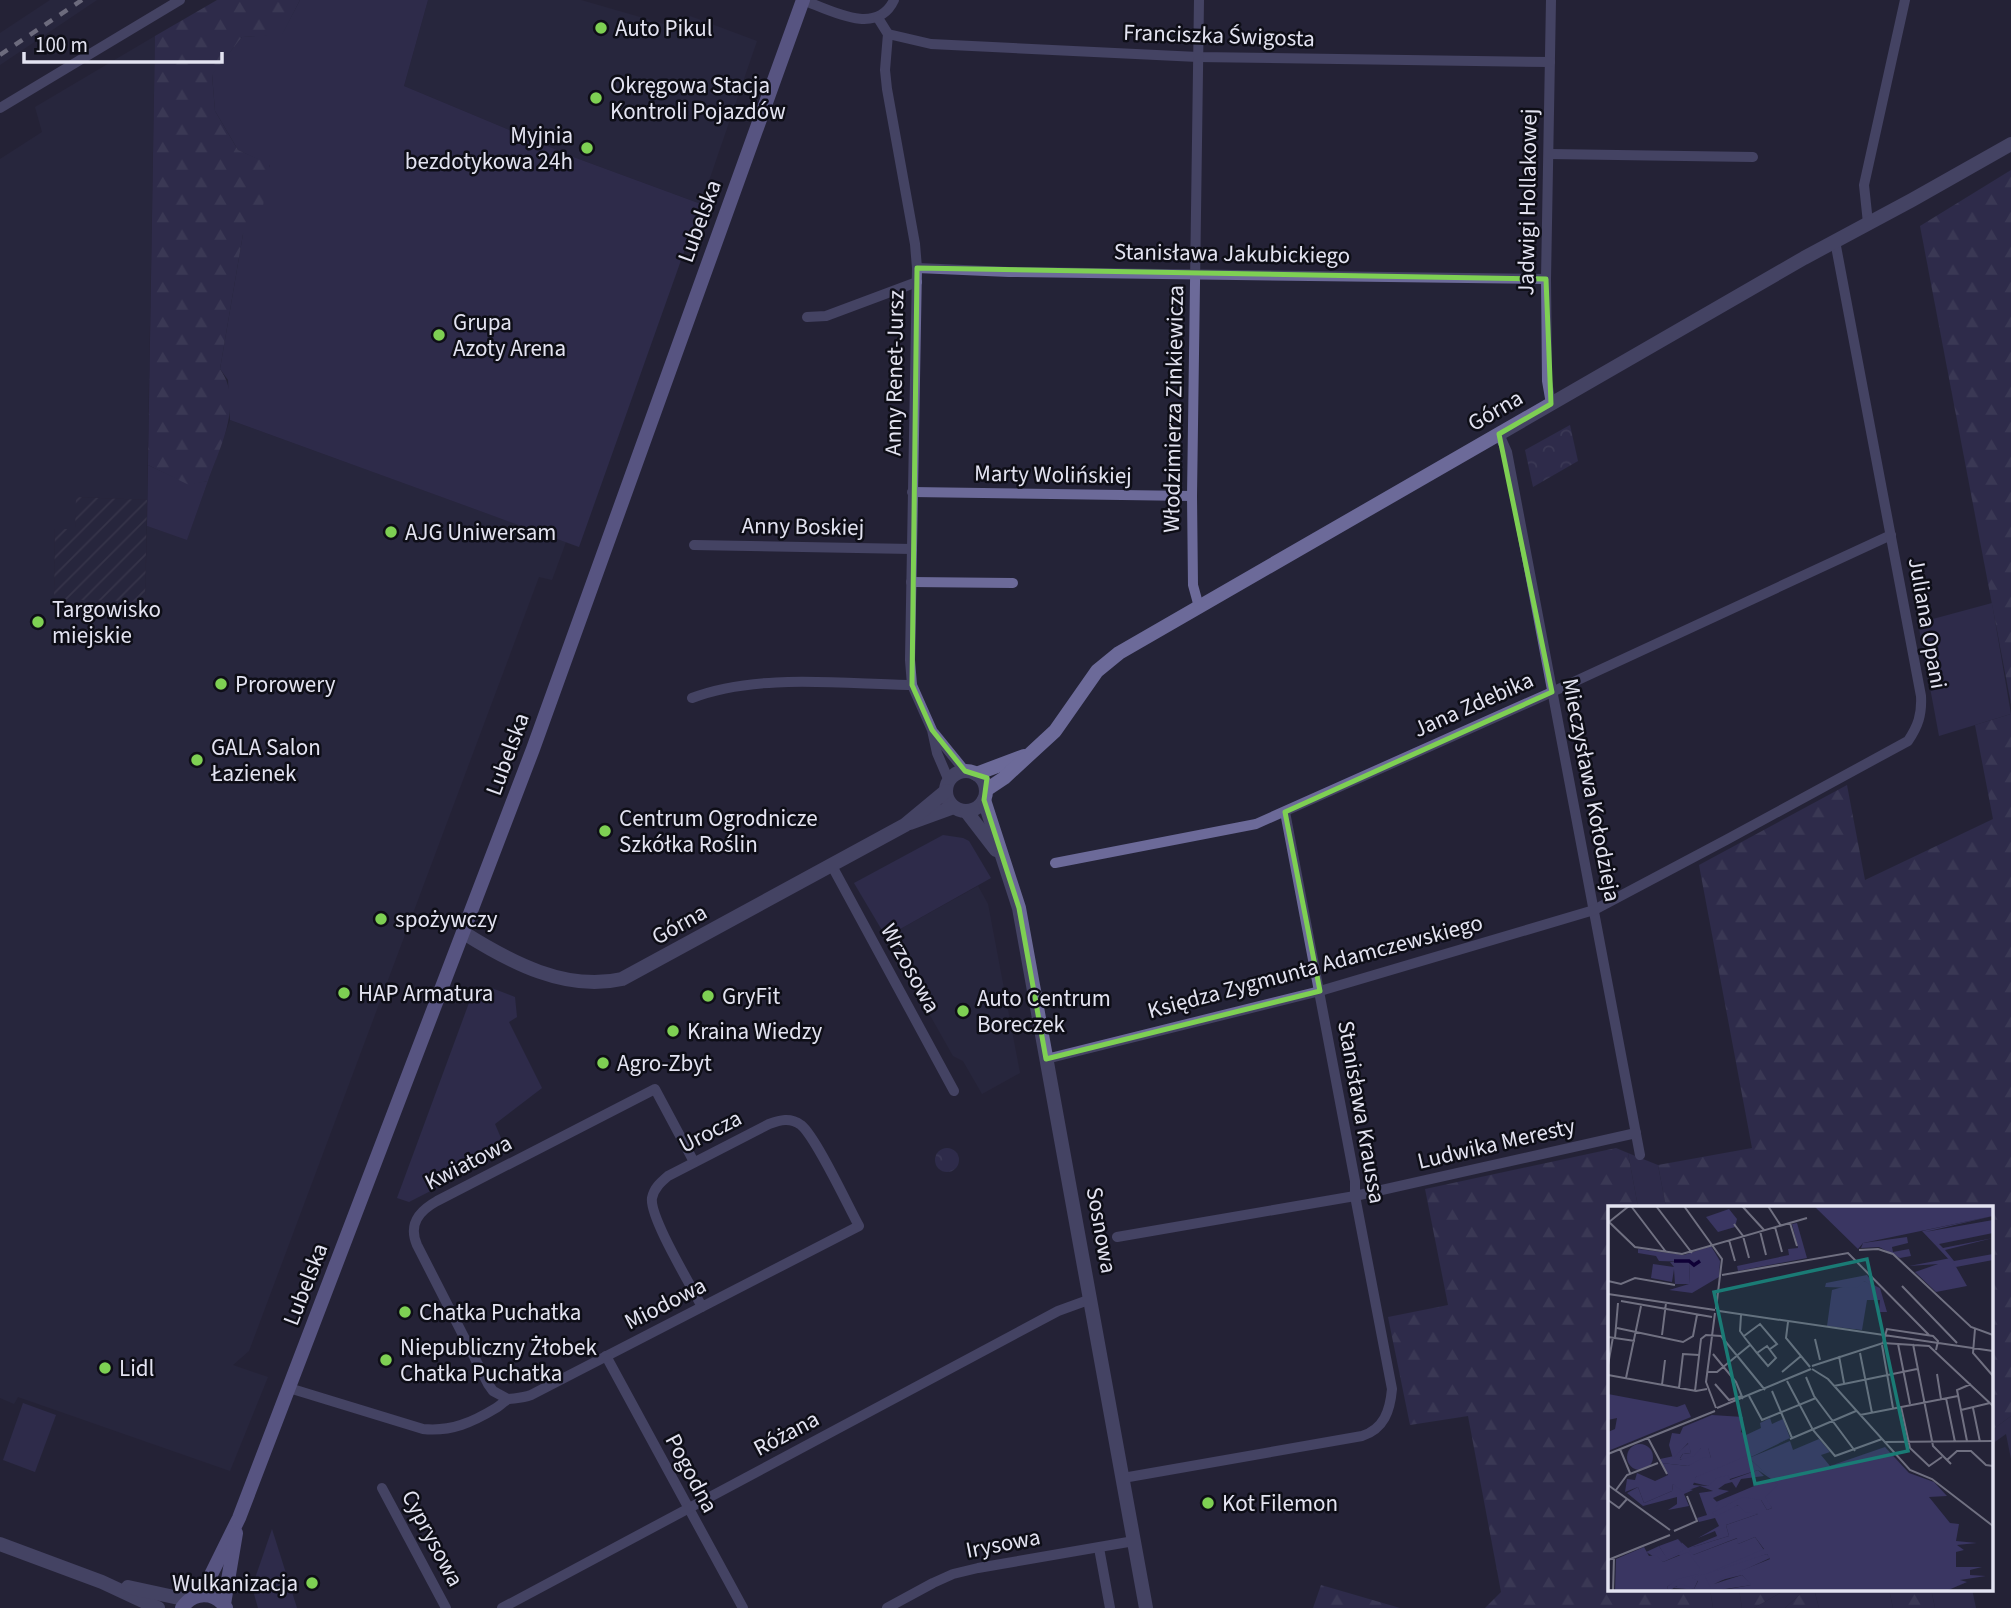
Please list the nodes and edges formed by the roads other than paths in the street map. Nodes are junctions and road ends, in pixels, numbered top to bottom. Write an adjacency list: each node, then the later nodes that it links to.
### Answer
1 (180, 0): 11 (street)
2 (803, 0): 7 (street); 47 (main road, Lubelska)
3 (894, 0): 7 (street)
4 (1199, 0): 9 (street, Włodzimierza Zinkiewicza)
5 (1550, 0): 10 (street, Jadwigi Hollakowej)
6 (1905, 0): 15 (street)
7 (878, 18): 8 (street)
8 (888, 34): 9 (street, Franciszka Świgosta); 17 (street, Anny Renet-Jursz)
9 (1198, 57): 10 (street, Franciszka Świgosta); 18 (street, Włodzimierza Zinkiewicza)
10 (1550, 62): 13 (street, Jadwigi Hollakowej)
11 (0, 108)
12 (2011, 144): 15 (street, Górna)
13 (1549, 154): 14 (street); 19 (street, Jadwigi Hollakowej)
14 (1753, 157)
15 (1868, 223): 16 (street, Górna)
16 (1835, 241): 22 (street, Górna); 26 (street, Juliana Opani)
17 (917, 268): 18 (street, Stanisława Jakubickiego); 20 (street, Anny Renet-Jursz)
18 (1196, 274): 19 (street, Stanisława Jakubickiego); 25 (street, Włodzimierza Zinkiewicza)
19 (1546, 279): 22 (street, Jadwigi Hollakowej)
20 (917, 282): 21 (street); 24 (street, Anny Renet-Jursz)
21 (807, 317)
22 (1551, 404): 23 (street, Górna)
23 (1499, 434): 31 (street, Górna); 33 (street, Mieczysława Kołodzieja)
24 (912, 492): 25 (street, Marty Wolińskiej); 28 (street, Anny Renet-Jursz)
25 (1192, 496): 31 (street, Włodzimierza Zinkiewicza)
26 (1891, 536): 33 (street, Jana Zdebika); 46 (street, Juliana Opani)
27 (694, 545): 28 (street, Anny Boskiej)
28 (912, 549): 29 (street, Anny Renet-Jursz)
29 (911, 582): 30 (street); 32 (street, Anny Renet-Jursz)
30 (1013, 583)
31 (1199, 607): 36 (street, Górna)
32 (912, 685): 34 (street); 35 (street, Anny Renet-Jursz)
33 (1552, 692): 41 (street, Jana Zdebika); 46 (street, Mieczysława Kołodzieja)
34 (692, 698)
35 (932, 730): 37 (street, Anny Renet-Jursz); 38 (street, Anny Renet-Jursz)
36 (1031, 753): 37 (street, Górna); 39 (street, Górna)
37 (971, 772): 38 (street); 39 (street)
38 (948, 786): 40 (street); 42 (street, Górna)
39 (985, 795): 40 (street); 43 (street, Sosnowa)
40 (960, 809): 42 (street, Górna); 43 (street, Sosnowa)
41 (1285, 811): 44 (street, Jana Zdebika); 48 (street, Stanisława Kraussa)
42 (905, 825): 45 (street, Górna)
43 (1005, 862): 49 (street, Sosnowa)
44 (1055, 863)
45 (832, 866): 47 (street, Górna); 50 (street, Wrzosowa)
46 (1594, 910): 48 (street, Księdza Zygmunta Adamczewskiego); 51 (street, Mieczysława Kołodzieja)
47 (464, 933): 60 (main road, Lubelska)
48 (1320, 991): 49 (street, Księdza Zygmunta Adamczewskiego); 54 (street, Stanisława Kraussa)
49 (1046, 1059): 57 (street, Sosnowa)
50 (954, 1091)
51 (1636, 1133): 52 (street, Mieczysława Kołodzieja); 54 (street, Ludwika Meresty)
52 (1640, 1155)
53 (694, 1162): 55 (street, Urocza); 58 (street, Urocza); 61 (street, Kwiatowa)
54 (1355, 1196): 56 (street, Ludwika Meresty); 62 (street, Stanisława Kraussa)
55 (859, 1226): 58 (street, Miodowa)
56 (1117, 1237)
57 (1091, 1298): 62 (street, Sosnowa); 64 (street, Różana)
58 (702, 1307): 59 (street, Miodowa)
59 (606, 1356): 61 (street, Miodowa); 64 (street, Pogodna)
60 (289, 1388): 61 (street, Miodowa); 65 (main road, Lubelska)
61 (508, 1399)
62 (1123, 1478): 66 (street, Sosnowa)
63 (382, 1488): 73 (street, Cyprysowa)
64 (688, 1509): 74 (street, Różana); 75 (street, Pogodna)
65 (239, 1518): 70 (main road, Lubelska); 71 (main road, Lubelska)
66 (1134, 1541): 68 (street, Irysowa); 78 (street, Sosnowa)
67 (0, 1544): 69 (street)
68 (1099, 1548): 76 (street, Irysowa); 77 (street)
69 (102, 1582): 70 (street); 72 (street)
70 (190, 1601): 71 (main road)
71 (225, 1606)
72 (158, 1608)
73 (446, 1608)
74 (502, 1608)
75 (743, 1608)
76 (887, 1608)
77 (1110, 1608)
78 (1146, 1608)

